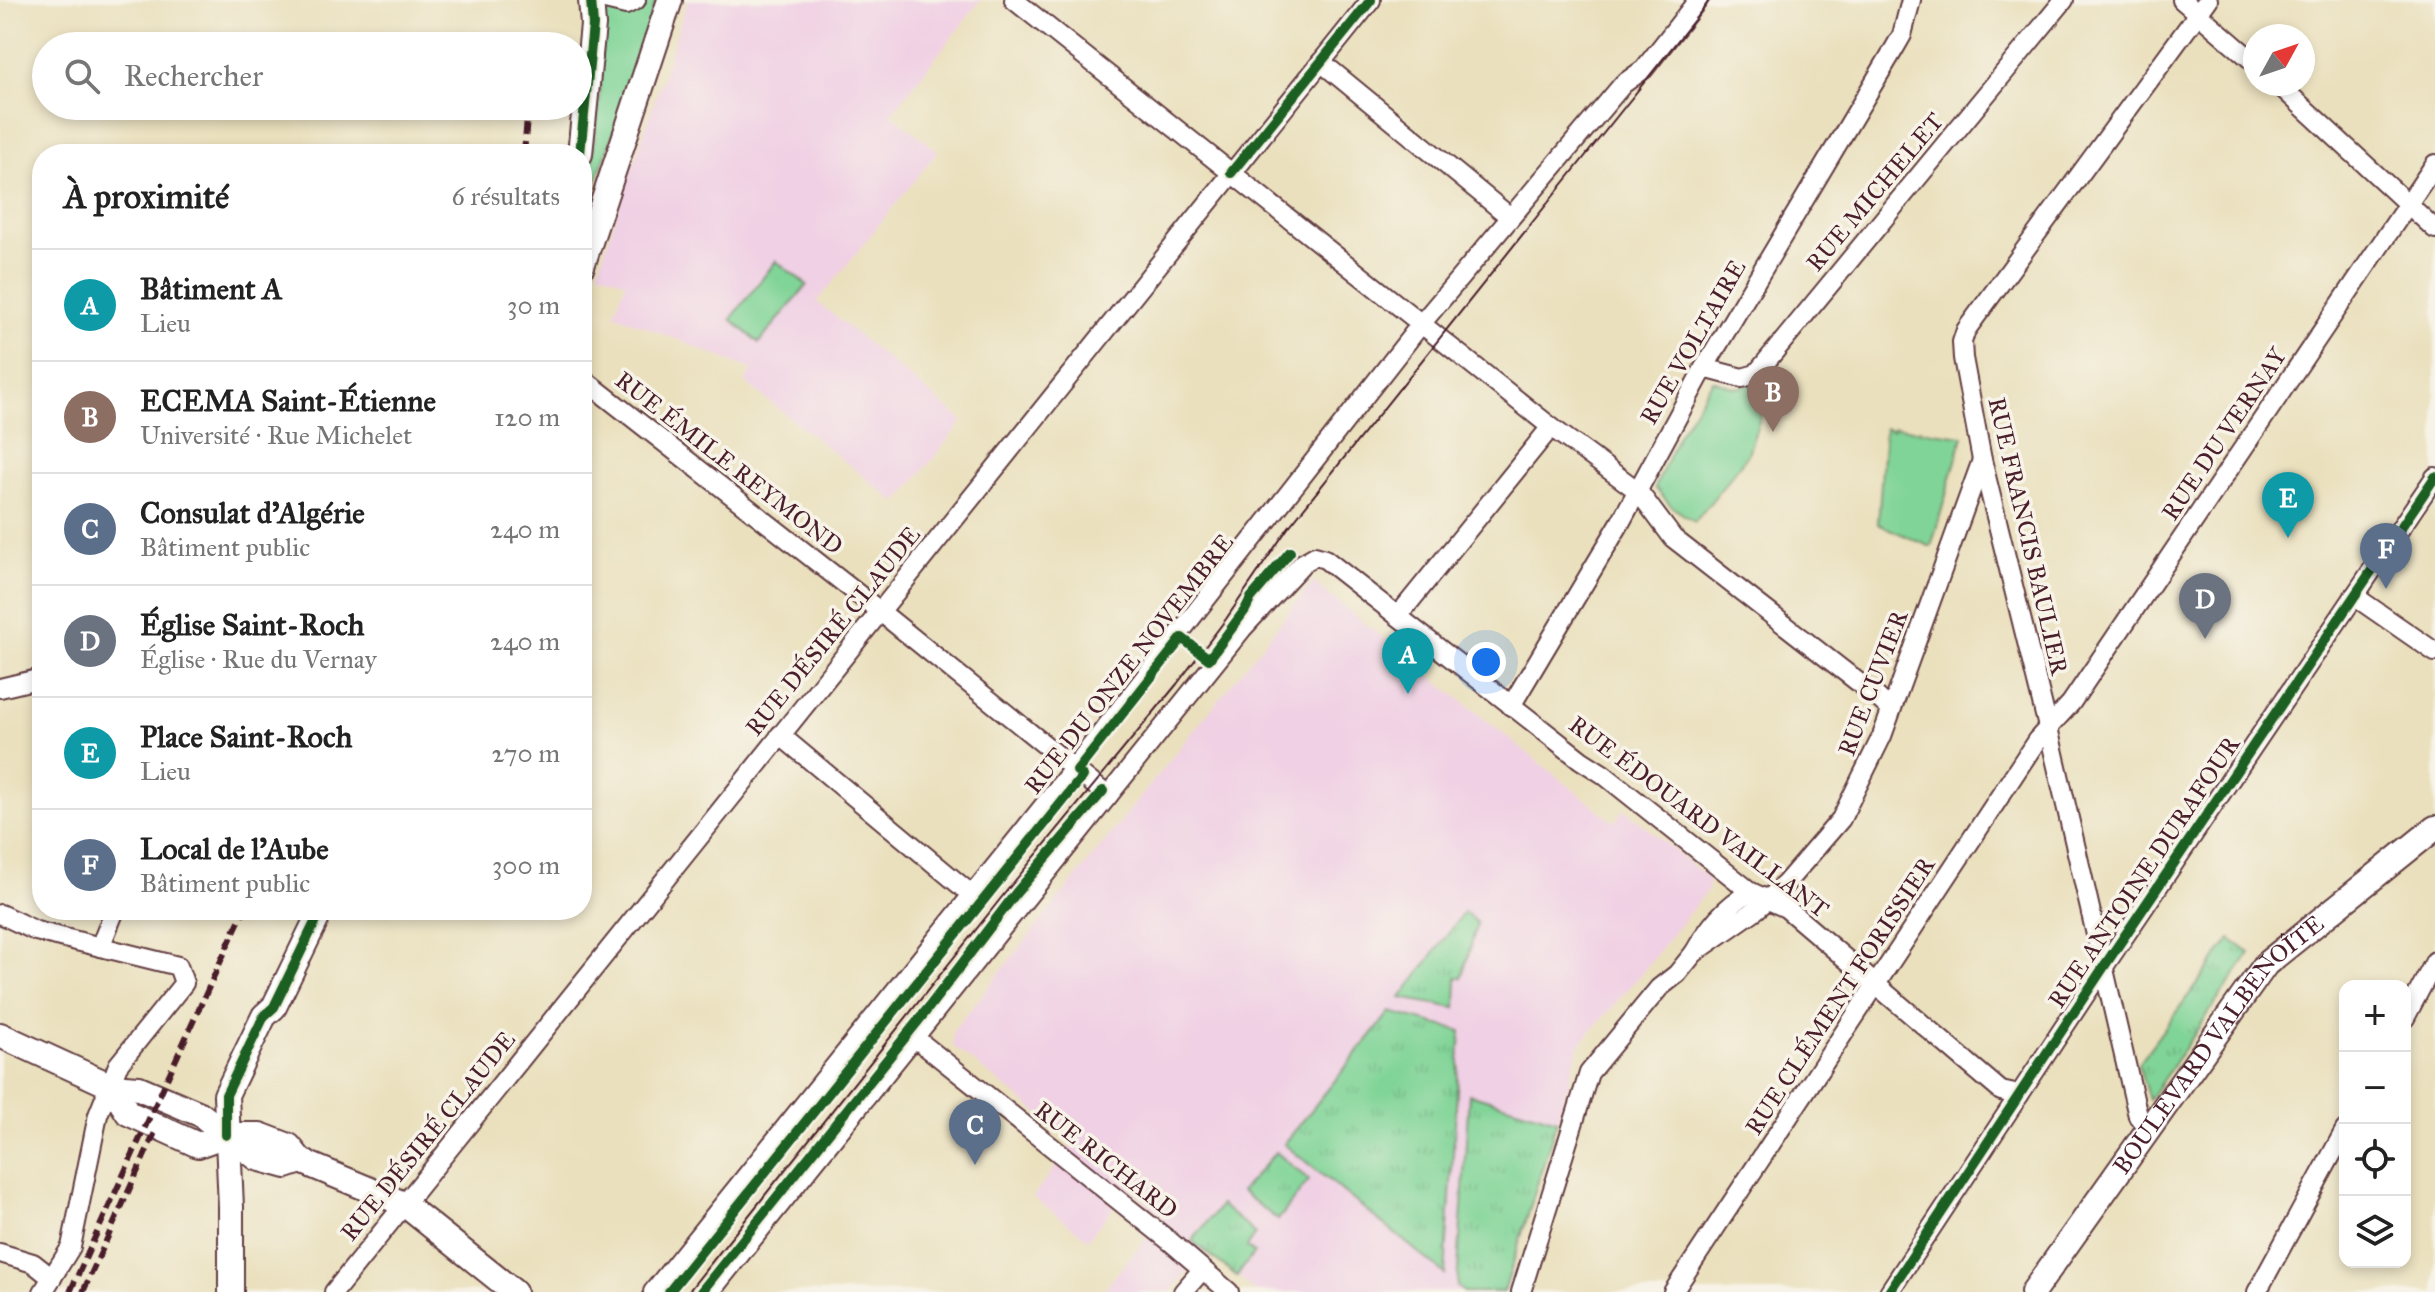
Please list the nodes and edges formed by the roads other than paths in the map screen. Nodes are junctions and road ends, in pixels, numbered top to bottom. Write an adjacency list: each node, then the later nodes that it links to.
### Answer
1 (591, 0): 11 (main road)
2 (605, 0): 3 (street)
3 (636, 0)
4 (670, 0): 20 (main road)
5 (1014, 0): 18 (street)
6 (1371, 0): 13 (street, RUE DÉSIRÉ CLAUDE)
7 (1698, 0): 21 (street, RUE DU ONZE NOVEMBRE)
8 (1911, 0): 26 (street, RUE VOLTAIRE)
9 (2064, 0): 26 (street, RUE MICHELET)
10 (2195, 4): 12 (street); 29 (street, RUE FRANCIS BAULIER)
11 (592, 35)
12 (2243, 51)
13 (1321, 62): 18 (street, RUE DÉSIRÉ CLAUDE); 21 (street)
14 (2291, 96): 19 (street)
15 (583, 120): 16 (main road)
16 (581, 144)
17 (2435, 164): 19 (street, RUE DU VERNAY)
18 (1231, 173): 25 (street); 33 (street, RUE DÉSIRÉ CLAUDE)
19 (2408, 204): 23 (street); 40 (street, RUE DU VERNAY)
20 (600, 215): 22 (main road); 24 (main road)
21 (1510, 217): 25 (street, RUE DU ONZE NOVEMBRE)
22 (592, 223)
23 (2435, 229)
24 (592, 238)
25 (1421, 324): 28 (street); 42 (street, RUE DU ONZE NOVEMBRE)
26 (1704, 368): 31 (street, RUE VOLTAIRE)
27 (592, 386): 33 (street, RUE ÉMILE REYMOND)
28 (1551, 427): 31 (street); 34 (street)
29 (1982, 460): 39 (street, RUE CUVIER); 40 (street, RUE FRANCIS BAULIER)
30 (2435, 477): 32 (street, RUE ANTOINE DURAFOUR)
31 (1638, 491): 38 (street, RUE VOLTAIRE); 39 (street)
32 (2354, 596): 35 (street); 52 (street, RUE ANTOINE DURAFOUR)
33 (880, 611): 41 (street, RUE DÉSIRÉ CLAUDE); 42 (street, RUE ÉMILE REYMOND)
34 (1398, 616): 38 (street, RUE ÉDOUARD VAILLANT); 43 (street, RUE ÉDOUARD VAILLANT)
35 (2435, 652)
36 (32, 680): 37 (street)
37 (0, 688)
38 (1511, 706): 46 (street, RUE ÉDOUARD VAILLANT)
39 (1891, 710): 46 (street, RUE CUVIER)
40 (2048, 728): 52 (street, RUE FRANCIS BAULIER); 53 (street, RUE CLÉMENT FORISSIER)
41 (780, 735): 45 (street); 62 (street, RUE DÉSIRÉ CLAUDE)
42 (1074, 768): 43 (street, RUE ÉMILE REYMOND); 45 (street, RUE DU ONZE NOVEMBRE)
43 (1108, 796): 56 (street)
44 (2435, 828): 59 (main road, BOULEVARD VALBENOÎTE)
45 (972, 895): 69 (street, RUE DU ONZE NOVEMBRE)
46 (1759, 896): 53 (street, RUE ÉDOUARD VAILLANT); 73 (street, RUE CUVIER)
47 (0, 914): 50 (street)
48 (111, 920): 50 (street)
49 (316, 920): 60 (main road)
50 (100, 947): 57 (street)
51 (2435, 961): 54 (street)
52 (2103, 968): 58 (street, RUE ANTOINE DURAFOUR); 59 (street, RUE FRANCIS BAULIER)
53 (1876, 987): 58 (street, RUE ÉDOUARD VAILLANT); 74 (street, RUE CLÉMENT FORISSIER)
54 (2411, 1007)
55 (0, 1035): 57 (main road)
56 (915, 1038): 64 (street, RUE RICHARD); 70 (street)
57 (111, 1086): 60 (main road); 65 (street)
58 (2019, 1095): 75 (street, RUE ANTOINE DURAFOUR)
59 (2153, 1126): 76 (main road, BOULEVARD VALBENOÎTE)
60 (226, 1135): 62 (main road); 66 (main road)
61 (2339, 1141): 77 (street)
62 (404, 1204): 67 (street, RUE DÉSIRÉ CLAUDE); 68 (main road)
63 (0, 1253): 65 (street)
64 (1202, 1270): 71 (street); 72 (street, RUE RICHARD)
65 (48, 1285)
66 (231, 1292)
67 (334, 1292)
68 (514, 1292)
69 (653, 1292)
70 (710, 1292)
71 (1183, 1292)
72 (1229, 1292)
73 (1521, 1292)
74 (1673, 1292)
75 (1889, 1292)
76 (2033, 1292)
77 (2257, 1292)

